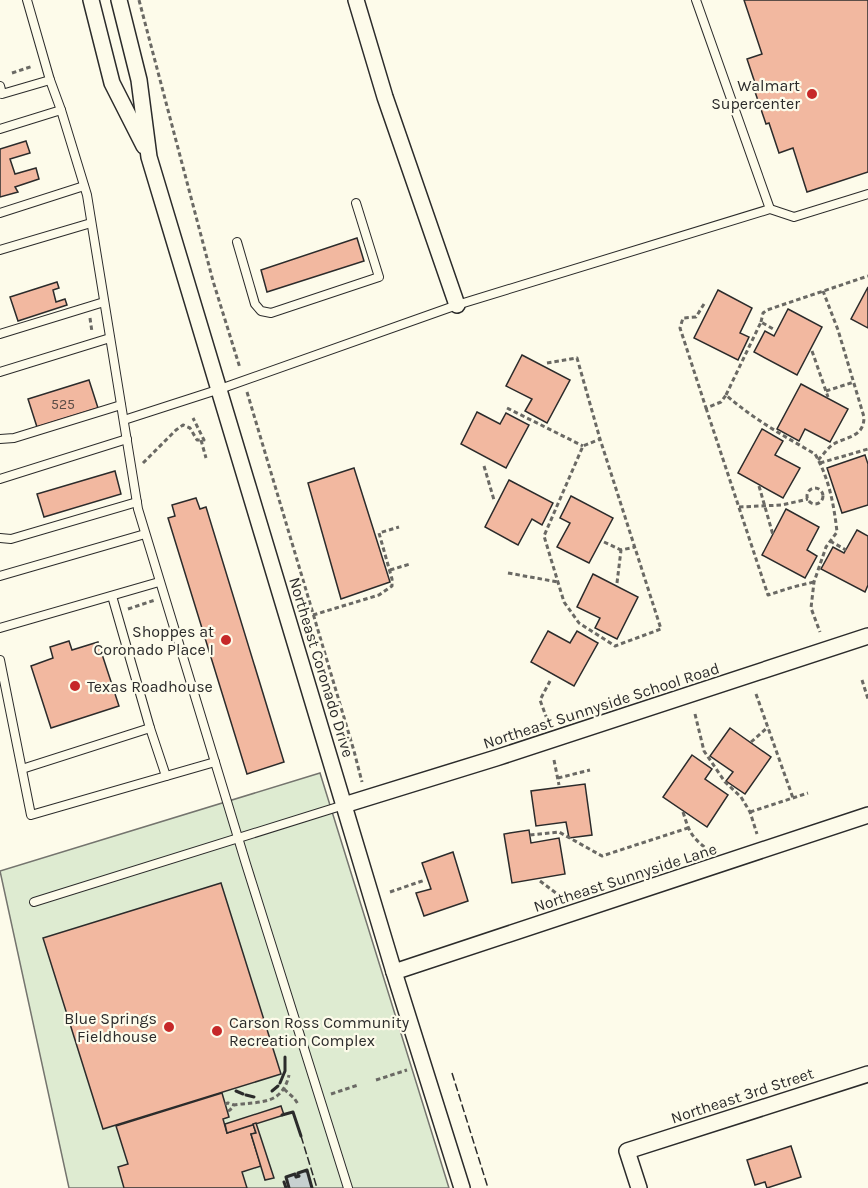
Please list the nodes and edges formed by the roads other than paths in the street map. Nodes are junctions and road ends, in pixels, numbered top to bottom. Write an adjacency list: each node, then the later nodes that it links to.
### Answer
1 (27, 0): 6 (lane)
2 (91, 0): 10 (street, Northeast Coronado Drive)
3 (119, 0): 10 (street, Northeast Coronado Drive)
4 (356, 0): 20 (street)
5 (696, 0): 14 (lane)
6 (50, 80): 7 (lane); 8 (lane)
7 (1, 91)
8 (61, 110): 9 (lane); 11 (lane)
9 (0, 129)
10 (149, 157): 24 (street, Northeast Coronado Drive)
11 (84, 186): 15 (lane); 16 (lane)
12 (868, 194): 14 (lane)
13 (357, 203): 17 (lane)
14 (770, 209): 20 (lane)
15 (0, 213)
16 (92, 223): 18 (lane); 19 (lane)
17 (237, 242)
18 (0, 250)
19 (105, 302): 21 (lane); 22 (lane)
20 (457, 305): 24 (lane)
21 (0, 334)
22 (110, 338): 23 (lane); 25 (lane)
23 (0, 372)
24 (220, 389): 26 (lane); 43 (street, Northeast Coronado Drive)
25 (122, 405): 26 (lane); 27 (lane)
26 (124, 420): 28 (lane)
27 (0, 439)
28 (127, 440): 29 (lane); 30 (lane)
29 (0, 479)
30 (136, 502): 31 (lane); 32 (lane)
31 (145, 534): 33 (lane); 34 (lane)
32 (0, 538)
33 (0, 576)
34 (159, 582): 35 (lane); 40 (lane)
35 (112, 596): 36 (lane); 39 (lane)
36 (0, 628)
37 (868, 636): 43 (street, Northeast Sunnyside School Road)
38 (0, 660): 41 (lane)
39 (150, 728): 41 (lane); 42 (lane)
40 (215, 762): 42 (lane); 45 (lane)
41 (22, 769): 42 (lane)
42 (166, 776)
43 (344, 805): 45 (lane); 47 (street, Northeast Coronado Drive)
44 (868, 815): 47 (street, Northeast Sunnyside Lane)
45 (238, 838): 46 (lane); 49 (lane)
46 (34, 902)
47 (394, 972): 50 (street, Northeast Coronado Drive)
48 (868, 1074): 51 (street, Northeast 3rd Street)
49 (348, 1188)
50 (462, 1188)
51 (639, 1188)

